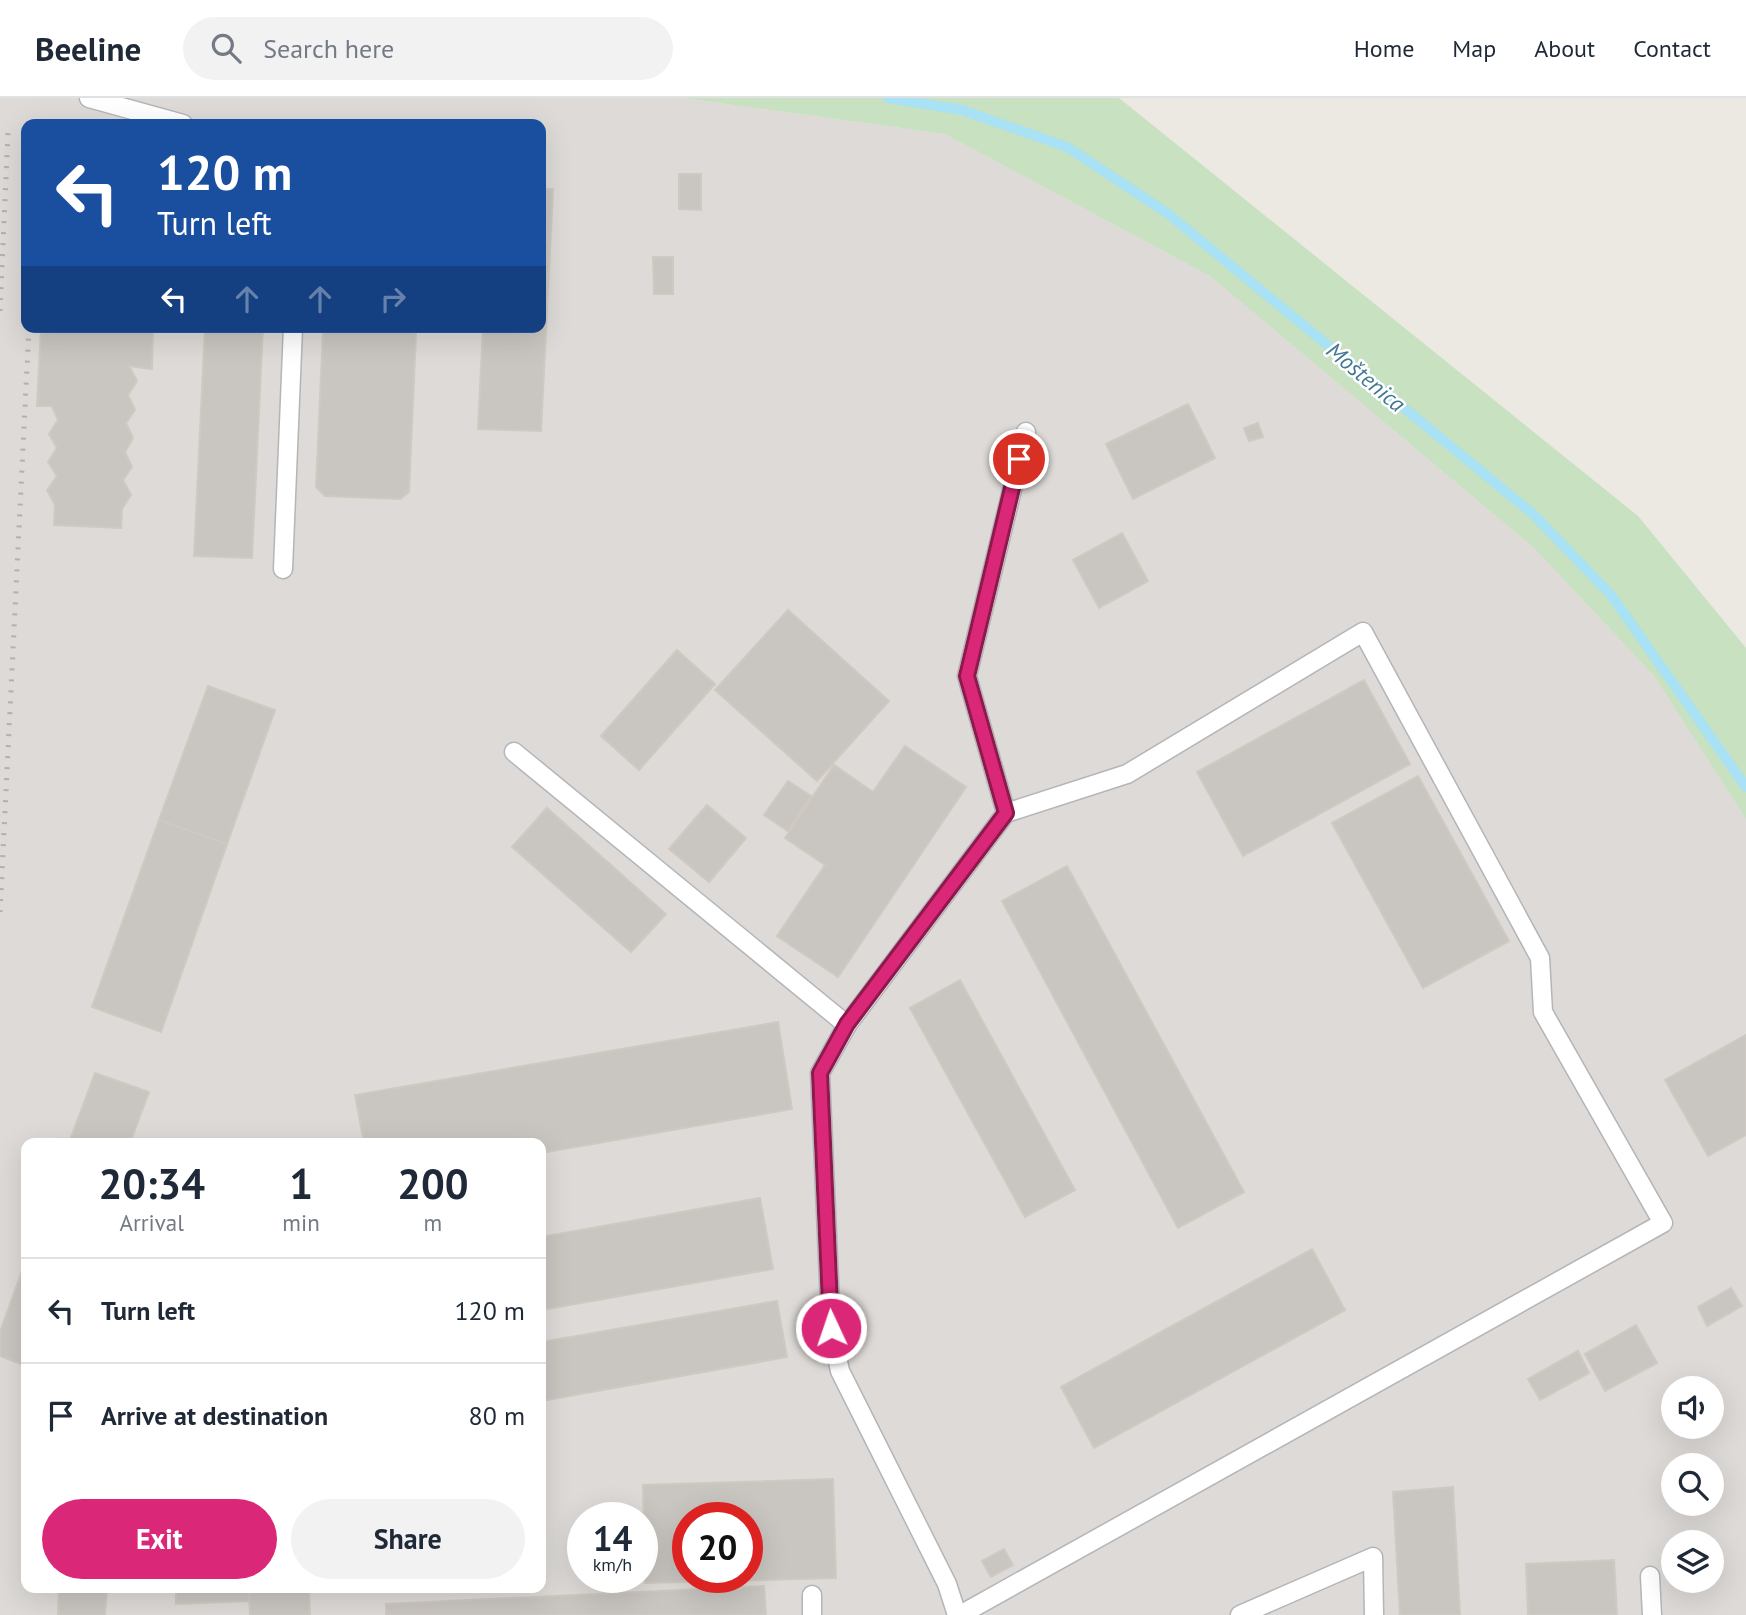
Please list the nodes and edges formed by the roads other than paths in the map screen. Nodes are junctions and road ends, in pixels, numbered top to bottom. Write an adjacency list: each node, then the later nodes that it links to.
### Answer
1 (89, 98): 2 (lane)
2 (165, 119)
3 (293, 333): 5 (lane)
4 (1026, 432): 7 (lane)
5 (283, 569)
6 (514, 752): 8 (lane)
7 (1006, 813): 8 (lane); 12 (lane)
8 (847, 1024): 12 (lane)
9 (1650, 1576): 15 (lane)
10 (811, 1595): 11 (lane)
11 (812, 1615)
12 (958, 1615)
13 (1240, 1615): 14 (lane)
14 (1374, 1615)
15 (1652, 1615)

